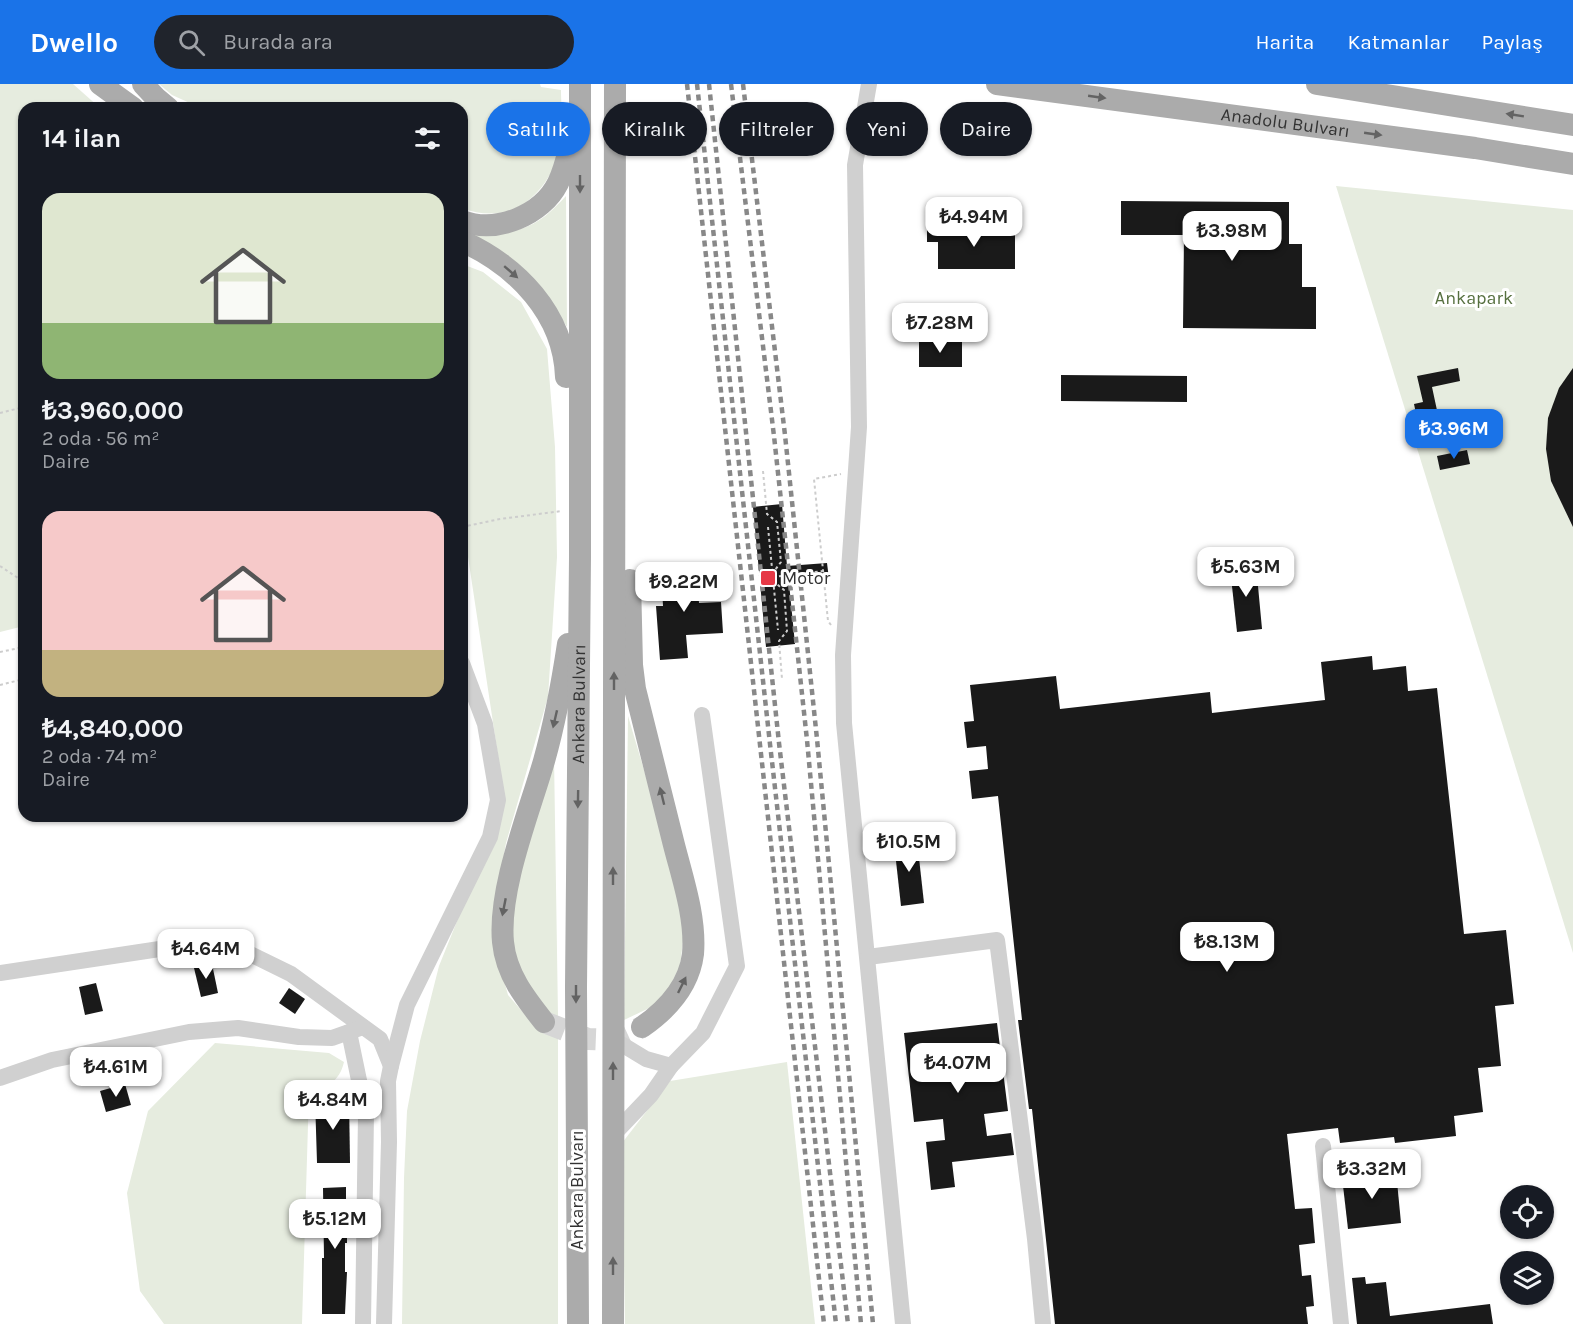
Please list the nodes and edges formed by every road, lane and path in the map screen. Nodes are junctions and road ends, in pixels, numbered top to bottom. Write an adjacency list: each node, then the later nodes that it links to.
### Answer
1 (100, 84): 8 (main road)
2 (143, 84): 9 (main road)
3 (615, 84): 14 (main road, Ankara Bulvarı)
4 (869, 84): 18 (street)
5 (997, 84): 11 (main road, Anadolu Bulvarı, one-way to 11)
6 (1317, 84): 10 (main road, one-way to 6)
7 (580, 94): 12 (main road); 22 (main road, Ankara Bulvarı, one-way to 22)
8 (125, 102)
9 (161, 102)
10 (1573, 124)
11 (1573, 165)
12 (468, 222)
13 (468, 244): 19 (main road, one-way to 19)
14 (616, 382): 39 (main road, one-way to 14); 41 (main road, Ankara Bulvarı, one-way to 14)
15 (18, 408): 16 (path)
16 (0, 413)
17 (763, 471): 25 (path)
18 (856, 471): 24 (path, bridge); 36 (street)
19 (567, 510): 20 (path); 22 (main road)
20 (468, 526)
21 (768, 526): 25 (path)
22 (580, 557): 38 (main road, one-way to 38); 49 (main road, Ankara Bulvarı, one-way to 49)
23 (0, 566): 26 (path)
24 (823, 571): 25 (path, bridge); 27 (path)
25 (773, 577): 28 (path); 32 (path)
26 (18, 578)
27 (828, 621)
28 (778, 630)
29 (18, 648): 30 (path)
30 (0, 652)
31 (468, 679): 42 (street)
32 (782, 679)
33 (18, 680): 34 (path)
34 (0, 685)
35 (702, 716): 43 (street)
36 (868, 957): 51 (street); 52 (street)
37 (0, 973): 40 (street)
38 (544, 1022)
39 (642, 1027)
40 (356, 1030): 42 (street); 44 (street); 47 (street)
41 (613, 1039): 43 (street); 45 (main road, Ankara Bulvarı, one-way to 41)
42 (391, 1066): 48 (street)
43 (671, 1066): 45 (street)
44 (0, 1078)
45 (613, 1135): 50 (main road, Ankara Bulvarı, one-way to 45)
46 (1323, 1146): 53 (street)
47 (363, 1324)
48 (384, 1324)
49 (578, 1324)
50 (613, 1324)
51 (903, 1324)
52 (1043, 1324)
53 (1341, 1324)

